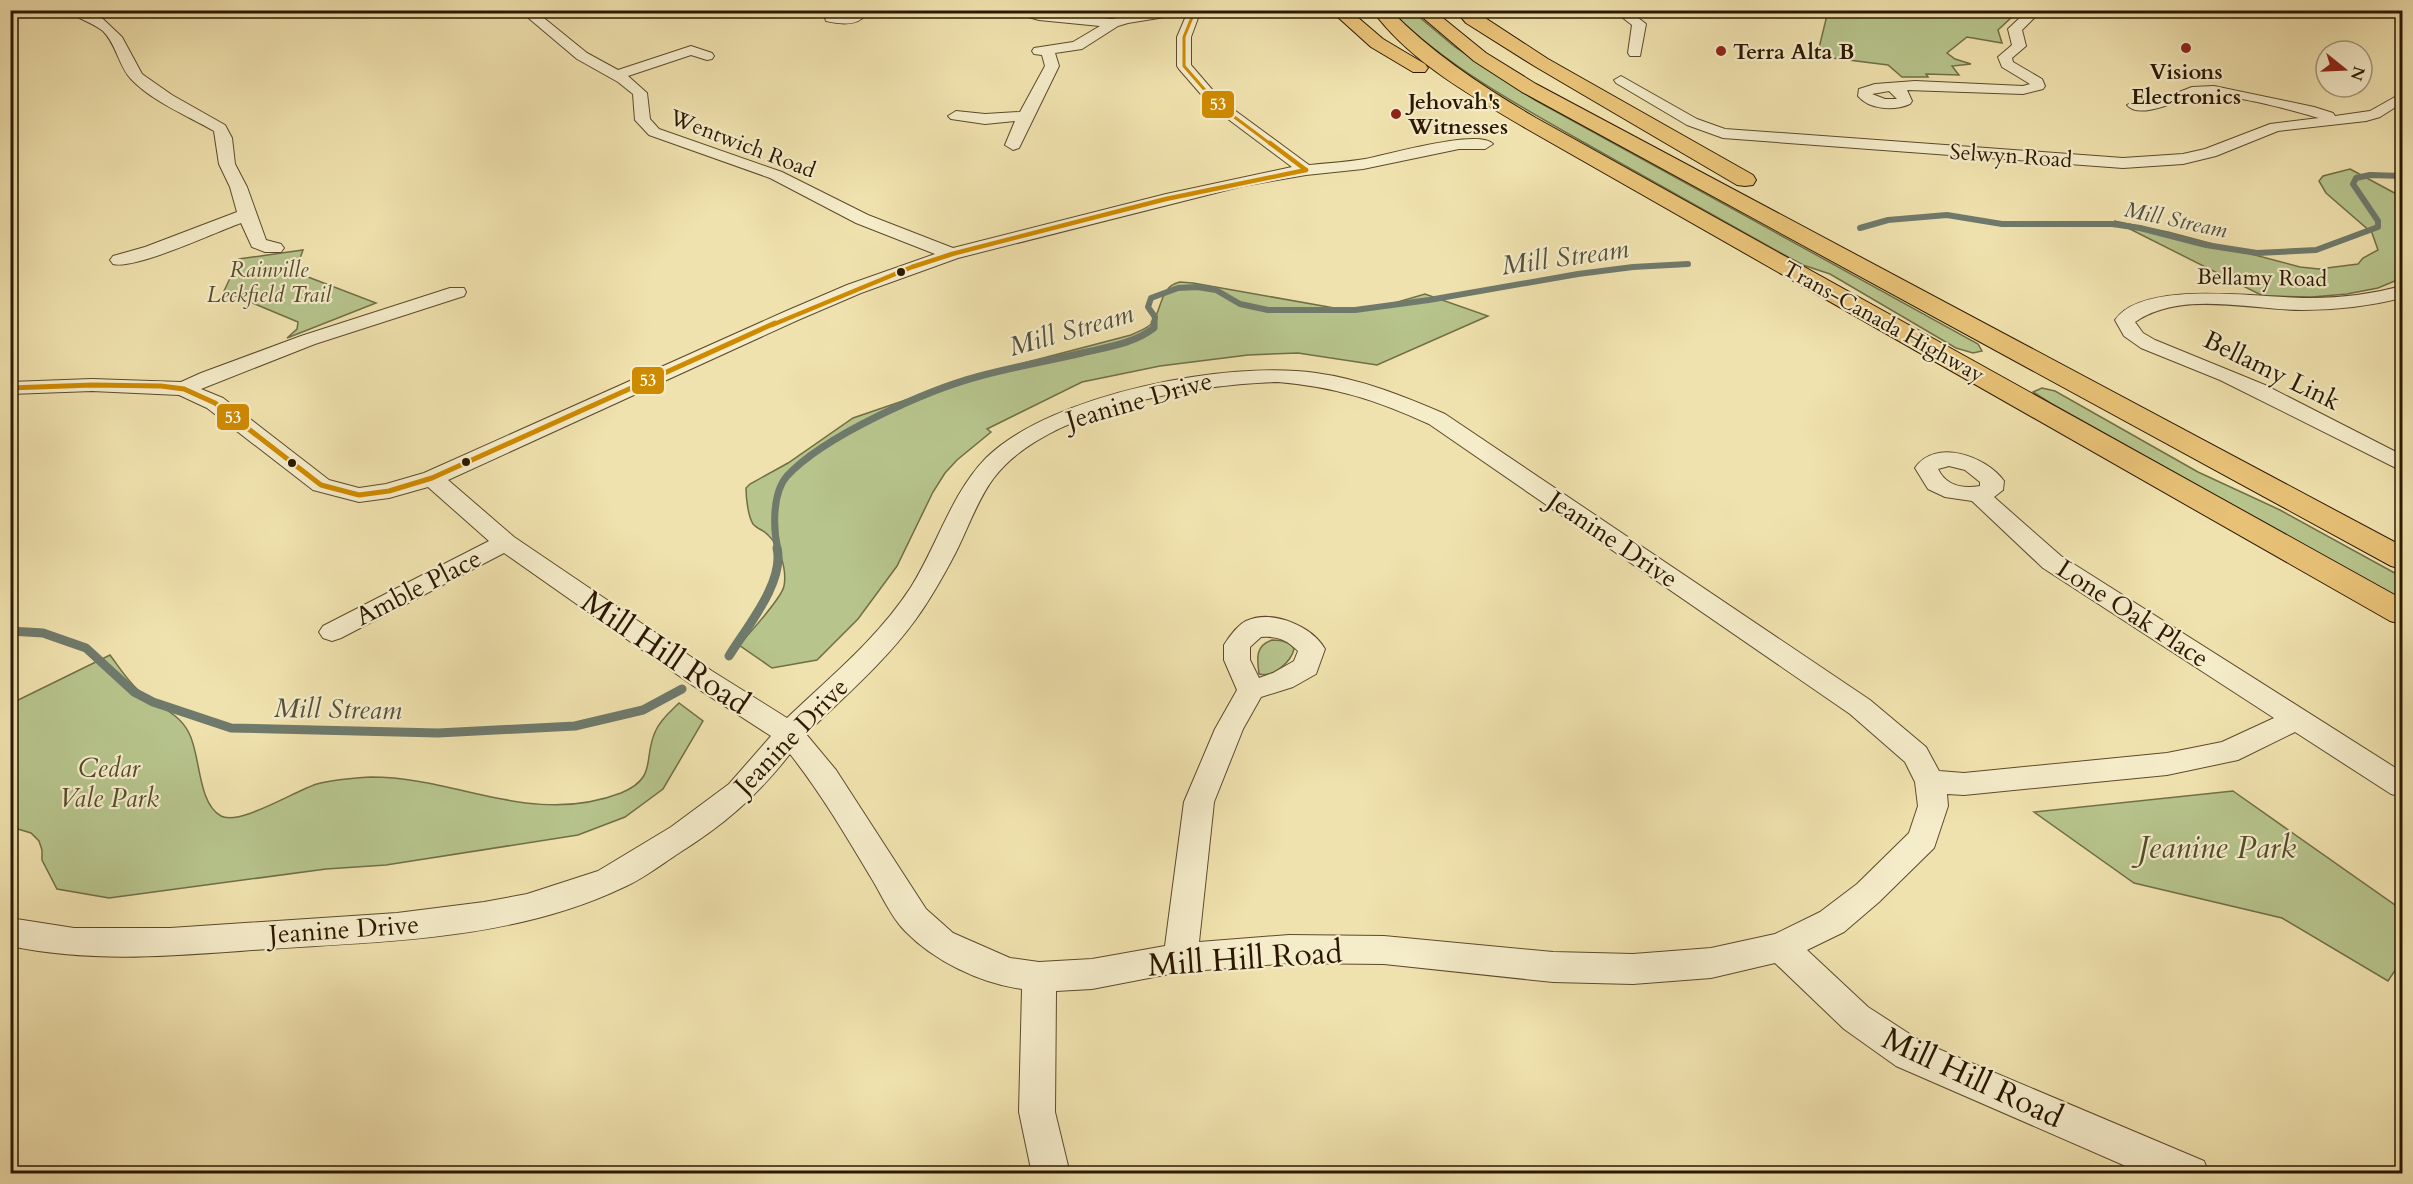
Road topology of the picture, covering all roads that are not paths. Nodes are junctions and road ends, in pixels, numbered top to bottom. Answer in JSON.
{"nodes":[{"id":1,"x":73,"y":10,"type":"edge"},
{"id":2,"x":525,"y":10,"type":"edge"},
{"id":3,"x":1010,"y":10,"type":"edge"},
{"id":4,"x":1338,"y":10,"type":"edge"},
{"id":5,"x":1380,"y":10,"type":"edge"},
{"id":6,"x":1422,"y":10,"type":"edge"},
{"id":7,"x":1463,"y":10,"type":"edge"},
{"id":8,"x":1472,"y":10,"type":"edge"},
{"id":9,"x":1619,"y":10,"type":"edge"},
{"id":10,"x":2036,"y":10,"type":"edge"},
{"id":11,"x":1195,"y":12,"type":"edge"},
{"id":12,"x":1113,"y":23,"type":"junction"},
{"id":13,"x":1508,"y":42,"type":"junction"},
{"id":14,"x":1635,"y":53,"type":"dead end"},
{"id":15,"x":707,"y":56,"type":"dead end"},
{"id":16,"x":617,"y":75,"type":"junction"},
{"id":17,"x":1621,"y":80,"type":"dead end"},
{"id":18,"x":1893,"y":87,"type":"dead end"},
{"id":19,"x":2403,"y":97,"type":"edge"},
{"id":20,"x":2134,"y":105,"type":"dead end"},
{"id":21,"x":956,"y":116,"type":"dead end"},
{"id":22,"x":1025,"y":116,"type":"junction"},
{"id":23,"x":2336,"y":120,"type":"junction"},
{"id":24,"x":1485,"y":144,"type":"dead end"},
{"id":25,"x":1013,"y":145,"type":"dead end"},
{"id":26,"x":1583,"y":153,"type":"junction"},
{"id":27,"x":1306,"y":170,"type":"junction"},
{"id":28,"x":248,"y":214,"type":"junction"},
{"id":29,"x":274,"y":248,"type":"dead end"},
{"id":30,"x":952,"y":254,"type":"junction"},
{"id":31,"x":119,"y":260,"type":"dead end"},
{"id":32,"x":457,"y":292,"type":"dead end"},
{"id":33,"x":2403,"y":292,"type":"edge"},
{"id":34,"x":2125,"y":320,"type":"joint"},
{"id":35,"x":10,"y":388,"type":"edge"},
{"id":36,"x":184,"y":389,"type":"junction"},
{"id":37,"x":2403,"y":464,"type":"edge"},
{"id":38,"x":432,"y":478,"type":"junction"},
{"id":39,"x":1979,"y":495,"type":"dead end"},
{"id":40,"x":505,"y":542,"type":"junction"},
{"id":41,"x":2403,"y":545,"type":"edge"},
{"id":42,"x":2403,"y":559,"type":"edge"},
{"id":43,"x":2403,"y":613,"type":"edge"},
{"id":44,"x":332,"y":632,"type":"dead end"},
{"id":45,"x":1251,"y":690,"type":"dead end"},
{"id":46,"x":2296,"y":719,"type":"junction"},
{"id":47,"x":790,"y":734,"type":"junction"},
{"id":48,"x":1930,"y":782,"type":"junction"},
{"id":49,"x":2403,"y":786,"type":"edge"},
{"id":50,"x":10,"y":932,"type":"edge"},
{"id":51,"x":1781,"y":947,"type":"junction"},
{"id":52,"x":1180,"y":958,"type":"junction"},
{"id":53,"x":1038,"y":977,"type":"junction"},
{"id":54,"x":1051,"y":1173,"type":"edge"},
{"id":55,"x":2190,"y":1173,"type":"edge"}],
"edges":[{"from":1,"to":28,"type":"street"},
{"from":2,"to":16,"type":"street","name":"Wentwich Road"},
{"from":3,"to":12,"type":"street"},
{"from":4,"to":26,"type":"highway"},
{"from":5,"to":26,"type":"highway","name":"Trans-Canada Highway"},
{"from":6,"to":42,"type":"highway","name":"Trans-Canada Highway"},
{"from":7,"to":13,"type":"highway"},
{"from":8,"to":13,"type":"highway"},
{"from":9,"to":14,"type":"street"},
{"from":10,"to":18,"type":"street"},
{"from":11,"to":12,"type":"street"},
{"from":11,"to":27,"type":"street"},
{"from":12,"to":22,"type":"street"},
{"from":13,"to":41,"type":"highway"},
{"from":15,"to":16,"type":"street"},
{"from":16,"to":30,"type":"street","name":"Wentwich Road"},
{"from":17,"to":23,"type":"street","name":"Selwyn Road"},
{"from":19,"to":23,"type":"street","name":"Selwyn Road"},
{"from":20,"to":23,"type":"street"},
{"from":21,"to":22,"type":"street"},
{"from":22,"to":25,"type":"street"},
{"from":24,"to":27,"type":"street"},
{"from":26,"to":43,"type":"highway","name":"Trans-Canada Highway"},
{"from":27,"to":30,"type":"street"},
{"from":28,"to":29,"type":"street"},
{"from":28,"to":31,"type":"street"},
{"from":30,"to":38,"type":"street"},
{"from":32,"to":36,"type":"street"},
{"from":33,"to":34,"type":"street","name":"Bellamy Road"},
{"from":34,"to":37,"type":"street","name":"Bellamy Link"},
{"from":35,"to":36,"type":"street"},
{"from":36,"to":38,"type":"street"},
{"from":38,"to":40,"type":"street","name":"Mill Hill Road"},
{"from":39,"to":46,"type":"street","name":"Lone Oak Place"},
{"from":40,"to":44,"type":"street","name":"Amble Place"},
{"from":40,"to":47,"type":"street","name":"Mill Hill Road"},
{"from":45,"to":52,"type":"street"},
{"from":46,"to":48,"type":"street"},
{"from":46,"to":49,"type":"street","name":"Lone Oak Place"},
{"from":47,"to":48,"type":"street","name":"Jeanine Drive"},
{"from":47,"to":50,"type":"street","name":"Jeanine Drive"},
{"from":47,"to":53,"type":"street","name":"Mill Hill Road"},
{"from":48,"to":51,"type":"street","name":"Jeanine Drive"},
{"from":51,"to":52,"type":"street","name":"Mill Hill Road"},
{"from":51,"to":55,"type":"street","name":"Mill Hill Road"},
{"from":52,"to":53,"type":"street","name":"Mill Hill Road"},
{"from":53,"to":54,"type":"street"}]}
